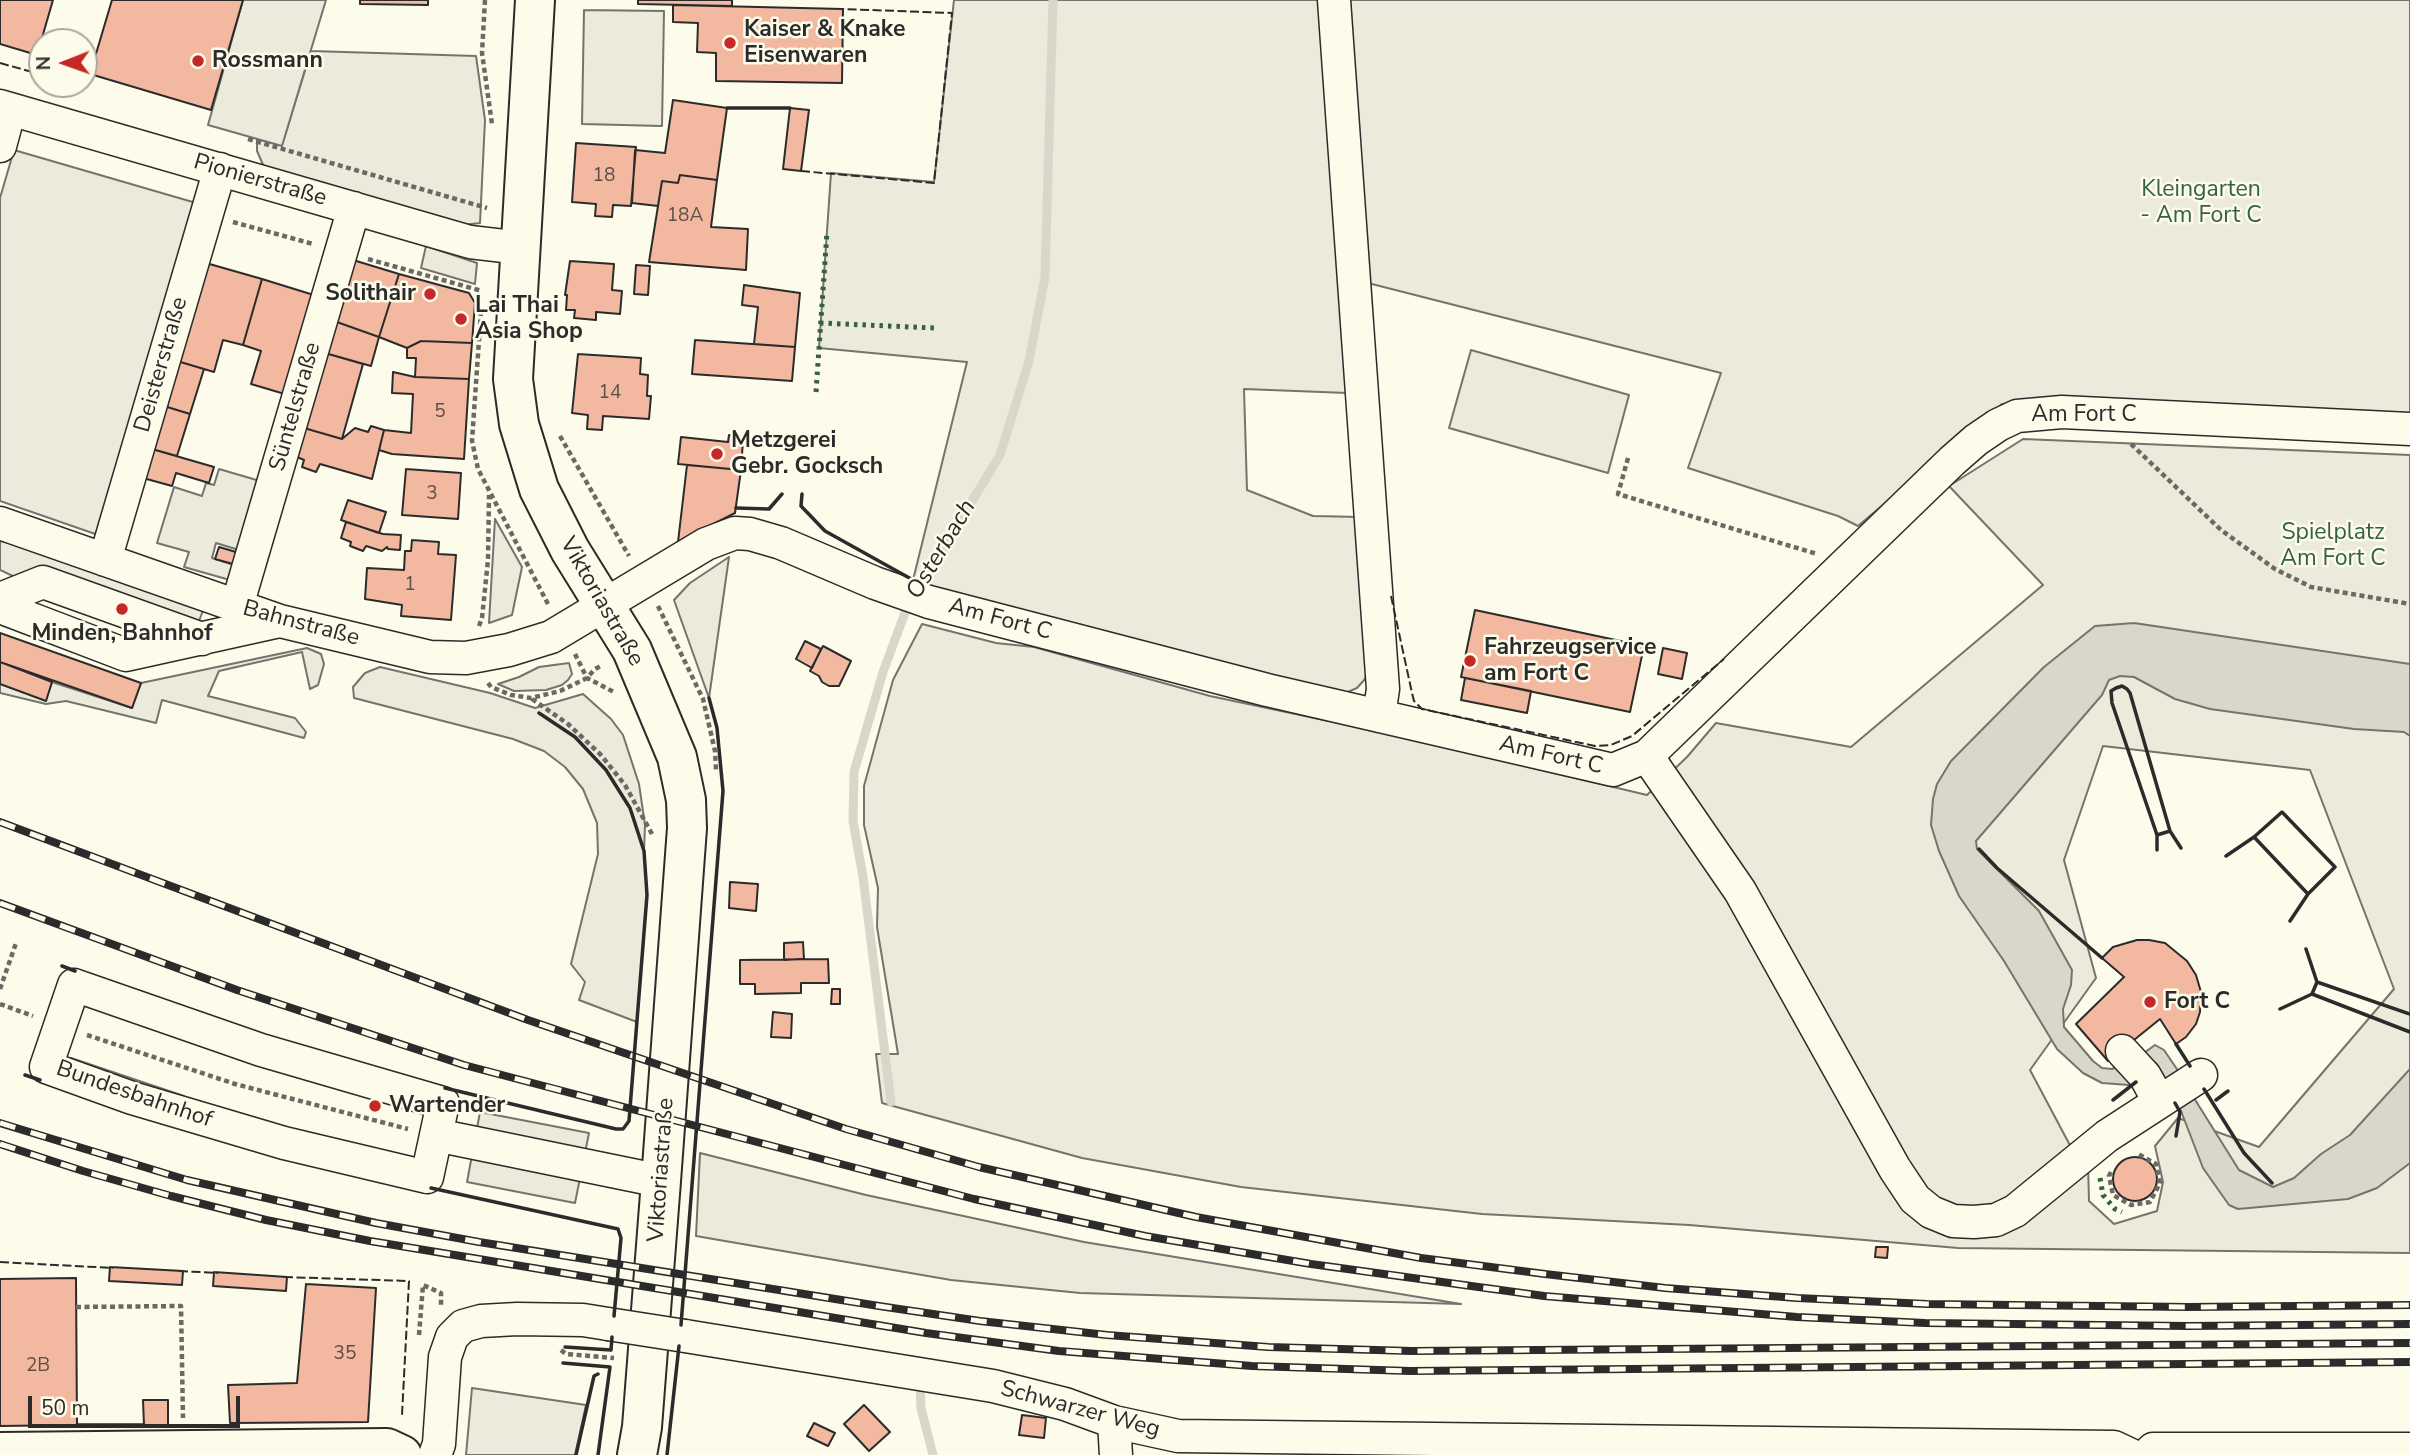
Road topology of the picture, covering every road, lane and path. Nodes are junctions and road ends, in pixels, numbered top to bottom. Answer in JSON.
{"nodes":[{"id":1,"x":535,"y":0,"type":"edge"},
{"id":2,"x":1334,"y":0,"type":"edge"},
{"id":3,"x":5,"y":108,"type":"edge"},
{"id":4,"x":248,"y":139,"type":"dead end"},
{"id":5,"x":0,"y":146,"type":"edge"},
{"id":6,"x":220,"y":169,"type":"junction"},
{"id":7,"x":354,"y":208,"type":"junction"},
{"id":8,"x":487,"y":208,"type":"dead end"},
{"id":9,"x":521,"y":248,"type":"junction"},
{"id":10,"x":2120,"y":414,"type":"junction"},
{"id":11,"x":2410,"y":429,"type":"edge"},
{"id":12,"x":558,"y":432,"type":"dead end"},
{"id":13,"x":1628,"y":458,"type":"dead end"},
{"id":14,"x":489,"y":494,"type":"dead end"},
{"id":15,"x":0,"y":523,"type":"edge"},
{"id":16,"x":105,"y":560,"type":"junction"},
{"id":17,"x":1838,"y":570,"type":"junction"},
{"id":18,"x":644,"y":582,"type":"junction"},
{"id":19,"x":0,"y":599,"type":"edge"},
{"id":20,"x":602,"y":604,"type":"junction"},
{"id":21,"x":2410,"y":604,"type":"edge"},
{"id":22,"x":237,"y":606,"type":"junction"},
{"id":23,"x":0,"y":607,"type":"edge"},
{"id":24,"x":281,"y":621,"type":"junction"},
{"id":25,"x":204,"y":639,"type":"junction"},
{"id":26,"x":466,"y":658,"type":"junction"},
{"id":27,"x":587,"y":678,"type":"dead end"},
{"id":28,"x":531,"y":698,"type":"junction"},
{"id":29,"x":1379,"y":716,"type":"junction"},
{"id":30,"x":1647,"y":756,"type":"junction"},
{"id":31,"x":652,"y":834,"type":"dead end"},
{"id":32,"x":16,"y":943,"type":"dead end"},
{"id":33,"x":0,"y":989,"type":"edge"},
{"id":34,"x":59,"y":1026,"type":"junction"},
{"id":35,"x":2122,"y":1051,"type":"dead end"},
{"id":36,"x":2201,"y":1075,"type":"dead end"},
{"id":37,"x":2157,"y":1091,"type":"junction"},
{"id":38,"x":436,"y":1135,"type":"junction"},
{"id":39,"x":2114,"y":1147,"type":"junction"},
{"id":40,"x":661,"y":1181,"type":"junction"},
{"id":41,"x":423,"y":1285,"type":"dead end"},
{"id":42,"x":441,"y":1298,"type":"dead end"},
{"id":43,"x":76,"y":1307,"type":"dead end"},
{"id":44,"x":566,"y":1354,"type":"dead end"},
{"id":45,"x":615,"y":1359,"type":"dead end"},
{"id":46,"x":1114,"y":1422,"type":"junction"},
{"id":47,"x":2410,"y":1448,"type":"edge"},
{"id":48,"x":183,"y":1450,"type":"junction"},
{"id":49,"x":1887,"y":1450,"type":"edge"},
{"id":50,"x":0,"y":1452,"type":"edge"},
{"id":51,"x":122,"y":1453,"type":"edge"},
{"id":52,"x":402,"y":1455,"type":"edge"},
{"id":53,"x":435,"y":1455,"type":"edge"},
{"id":54,"x":637,"y":1455,"type":"edge"},
{"id":55,"x":1116,"y":1455,"type":"edge"},
{"id":56,"x":2131,"y":1455,"type":"edge"},
{"id":57,"x":2147,"y":1455,"type":"edge"}],
"edges":[{"from":1,"to":9,"type":"main road","name":"Viktoriastraße"},
{"from":2,"to":29,"type":"street"},
{"from":3,"to":5,"type":"street"},
{"from":3,"to":6,"type":"street","name":"Pionierstraße"},
{"from":4,"to":8,"type":"path"},
{"from":6,"to":7,"type":"street","name":"Pionierstraße"},
{"from":6,"to":16,"type":"street","name":"Deisterstraße"},
{"from":7,"to":9,"type":"street","name":"Pionierstraße"},
{"from":7,"to":22,"type":"street","name":"Süntelstraße"},
{"from":9,"to":20,"type":"main road","name":"Viktoriastraße"},
{"from":10,"to":11,"type":"street","name":"Am Fort C"},
{"from":10,"to":17,"type":"street","name":"Am Fort C"},
{"from":10,"to":21,"type":"path"},
{"from":12,"to":18,"type":"path"},
{"from":13,"to":17,"type":"path"},
{"from":14,"to":26,"type":"path"},
{"from":15,"to":16,"type":"street","name":"Bahnstraße"},
{"from":16,"to":22,"type":"street","name":"Bahnstraße"},
{"from":17,"to":30,"type":"street","name":"Am Fort C"},
{"from":18,"to":20,"type":"street","name":"Am Fort C"},
{"from":18,"to":29,"type":"street","name":"Am Fort C"},
{"from":19,"to":25,"type":"street"},
{"from":20,"to":26,"type":"street","name":"Bahnstraße"},
{"from":20,"to":40,"type":"main road","name":"Viktoriastraße"},
{"from":22,"to":24,"type":"street","name":"Bahnstraße"},
{"from":23,"to":25,"type":"street"},
{"from":24,"to":25,"type":"street"},
{"from":24,"to":26,"type":"street","name":"Bahnstraße"},
{"from":26,"to":28,"type":"path"},
{"from":27,"to":28,"type":"path"},
{"from":28,"to":31,"type":"path"},
{"from":29,"to":30,"type":"street","name":"Am Fort C"},
{"from":30,"to":39,"type":"street"},
{"from":32,"to":33,"type":"path"},
{"from":34,"to":38,"type":"path"},
{"from":34,"to":38,"type":"street","name":"Bundesbahnhof"},
{"from":34,"to":38,"type":"street","name":"Bundesbahnhof"},
{"from":35,"to":37,"type":"street"},
{"from":36,"to":37,"type":"street"},
{"from":37,"to":39,"type":"street"},
{"from":38,"to":40,"type":"street"},
{"from":39,"to":39,"type":"path"},
{"from":40,"to":54,"type":"main road","name":"Viktoriastraße"},
{"from":41,"to":42,"type":"path"},
{"from":43,"to":48,"type":"path"},
{"from":44,"to":45,"type":"path"},
{"from":46,"to":49,"type":"street","name":"Schwarzer Weg"},
{"from":46,"to":53,"type":"street","name":"Schwarzer Weg","bridge":true},
{"from":46,"to":55,"type":"street"},
{"from":47,"to":57,"type":"street"},
{"from":48,"to":51,"type":"main road"},
{"from":48,"to":52,"type":"main road"},
{"from":49,"to":56,"type":"street","name":"Schwarzer Weg"},
{"from":50,"to":51,"type":"main road"}]}
